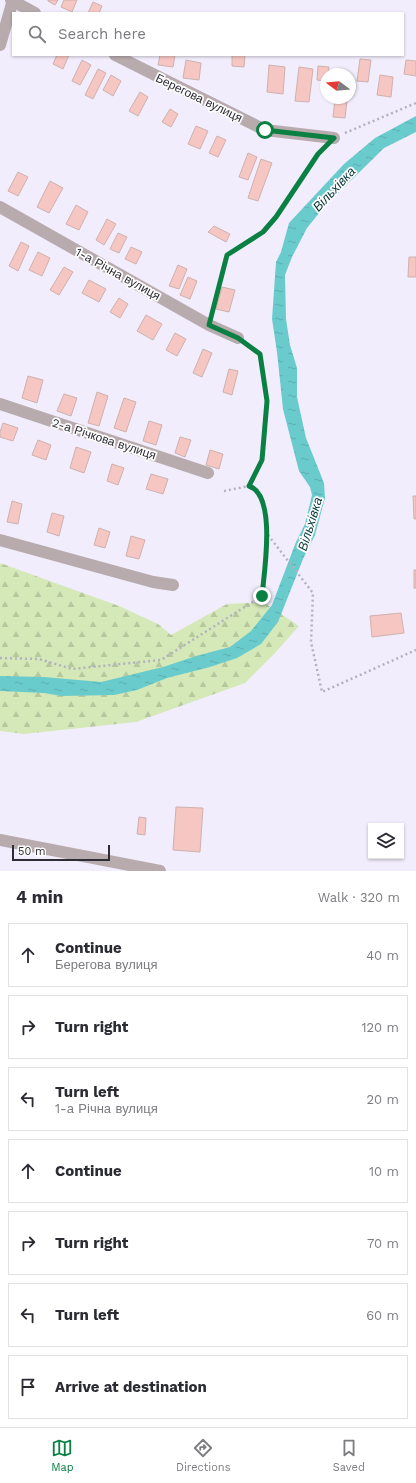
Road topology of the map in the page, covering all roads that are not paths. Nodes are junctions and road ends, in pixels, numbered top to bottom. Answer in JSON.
{"nodes":[{"id":1,"x":13,"y":0,"type":"edge"},
{"id":2,"x":33,"y":12,"type":"edge"},
{"id":3,"x":0,"y":45,"type":"edge"},
{"id":4,"x":117,"y":56,"type":"edge"},
{"id":5,"x":334,"y":138,"type":"road end"},
{"id":6,"x":0,"y":207,"type":"edge"},
{"id":7,"x":238,"y":338,"type":"road end"},
{"id":8,"x":0,"y":404,"type":"edge"},
{"id":9,"x":208,"y":473,"type":"dead end"},
{"id":10,"x":0,"y":540,"type":"edge"},
{"id":11,"x":173,"y":585,"type":"dead end"},
{"id":12,"x":0,"y":840,"type":"edge"},
{"id":13,"x":160,"y":871,"type":"edge"}],
"edges":[{"from":1,"to":2,"type":"street"},
{"from":1,"to":3,"type":"street"},
{"from":4,"to":5,"type":"street","name":"Берегова вулиця"},
{"from":6,"to":7,"type":"street","name":"1-а Річна вулиця"},
{"from":8,"to":9,"type":"street","name":"2-а Річкова вулиця"},
{"from":10,"to":11,"type":"street"},
{"from":12,"to":13,"type":"street"}]}
